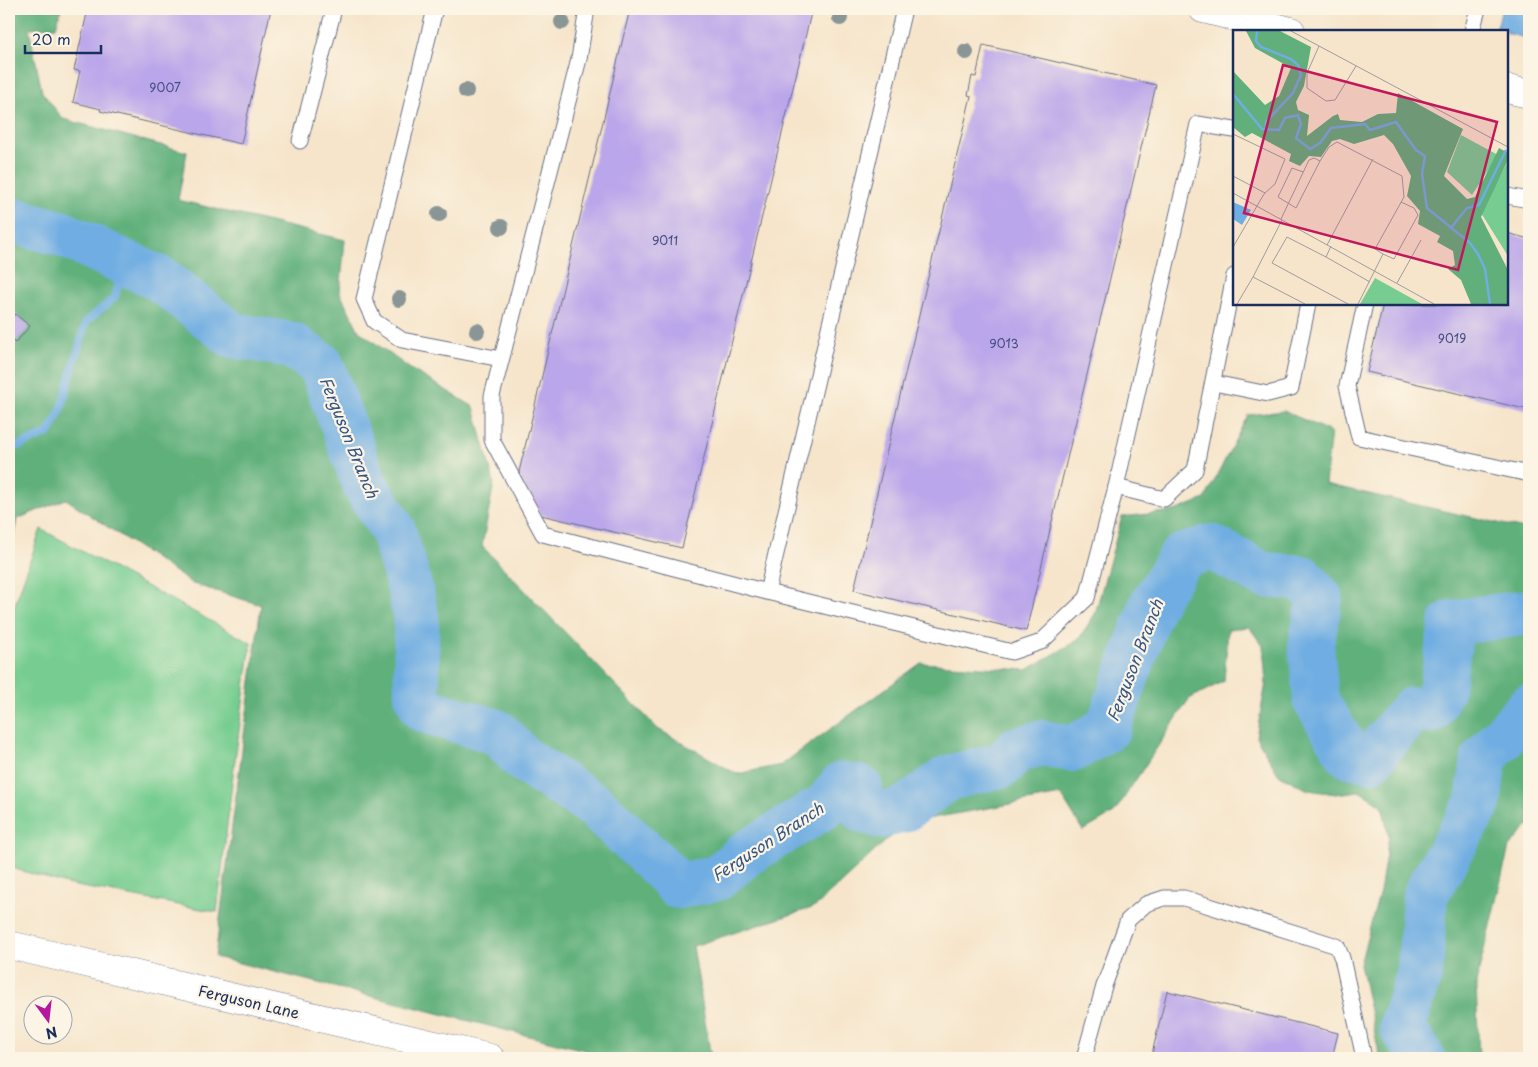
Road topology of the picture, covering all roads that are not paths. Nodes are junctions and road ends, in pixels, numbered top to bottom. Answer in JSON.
{"nodes":[{"id":1,"x":334,"y":9,"type":"edge"},
{"id":2,"x":435,"y":9,"type":"edge"},
{"id":3,"x":587,"y":9,"type":"edge"},
{"id":4,"x":904,"y":9,"type":"edge"},
{"id":5,"x":1203,"y":9,"type":"edge"},
{"id":6,"x":1478,"y":9,"type":"edge"},
{"id":7,"x":1277,"y":25,"type":"edge"},
{"id":8,"x":1472,"y":30,"type":"edge"},
{"id":9,"x":1508,"y":89,"type":"edge"},
{"id":10,"x":1529,"y":94,"type":"edge"},
{"id":11,"x":1233,"y":130,"type":"edge"},
{"id":12,"x":300,"y":141,"type":"dead end"},
{"id":13,"x":1508,"y":196,"type":"edge"},
{"id":14,"x":1529,"y":200,"type":"edge"},
{"id":15,"x":1233,"y":281,"type":"edge"},
{"id":16,"x":1308,"y":305,"type":"edge"},
{"id":17,"x":1365,"y":305,"type":"edge"},
{"id":18,"x":502,"y":359,"type":"junction"},
{"id":19,"x":1214,"y":383,"type":"junction"},
{"id":20,"x":1529,"y":474,"type":"edge"},
{"id":21,"x":1116,"y":487,"type":"junction"},
{"id":22,"x":767,"y":592,"type":"junction"},
{"id":23,"x":9,"y":945,"type":"edge"},
{"id":24,"x":490,"y":1058,"type":"edge"},
{"id":25,"x":1084,"y":1058,"type":"edge"},
{"id":26,"x":1364,"y":1058,"type":"edge"}],
"edges":[{"from":1,"to":12,"type":"lane"},
{"from":2,"to":18,"type":"lane"},
{"from":3,"to":18,"type":"lane"},
{"from":4,"to":22,"type":"lane"},
{"from":5,"to":7,"type":"street"},
{"from":6,"to":8,"type":"lane"},
{"from":9,"to":10,"type":"street"},
{"from":11,"to":21,"type":"lane"},
{"from":13,"to":14,"type":"lane"},
{"from":15,"to":19,"type":"lane"},
{"from":16,"to":19,"type":"lane"},
{"from":17,"to":20,"type":"lane"},
{"from":18,"to":22,"type":"lane"},
{"from":19,"to":21,"type":"lane"},
{"from":21,"to":22,"type":"lane"},
{"from":23,"to":24,"type":"street","name":"Ferguson Lane"},
{"from":25,"to":26,"type":"lane"}]}
